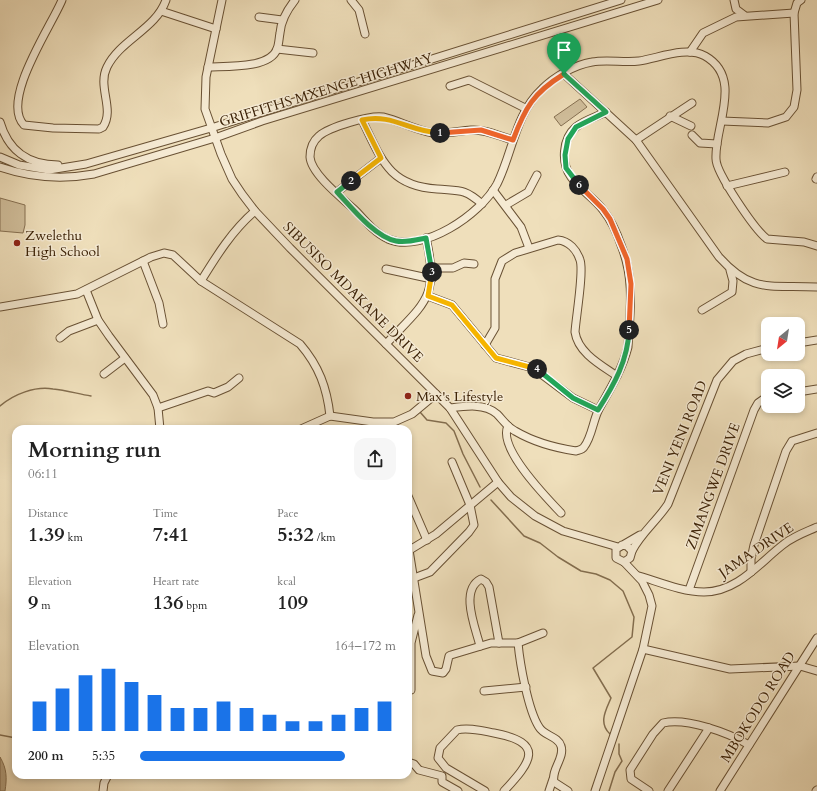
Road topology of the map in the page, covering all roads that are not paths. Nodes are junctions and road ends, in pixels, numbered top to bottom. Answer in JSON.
{"nodes":[{"id":1,"x":62,"y":0,"type":"edge"},
{"id":2,"x":166,"y":0,"type":"edge"},
{"id":3,"x":222,"y":0,"type":"edge"},
{"id":4,"x":296,"y":0,"type":"edge"},
{"id":5,"x":351,"y":0,"type":"edge"},
{"id":6,"x":607,"y":0,"type":"edge"},
{"id":7,"x":621,"y":0,"type":"edge"},
{"id":8,"x":734,"y":0,"type":"edge"},
{"id":9,"x":801,"y":0,"type":"edge"},
{"id":10,"x":653,"y":1,"type":"edge"},
{"id":11,"x":601,"y":6,"type":"junction"},
{"id":12,"x":161,"y":11,"type":"junction"},
{"id":13,"x":794,"y":12,"type":"junction"},
{"id":14,"x":744,"y":15,"type":"junction"},
{"id":15,"x":259,"y":17,"type":"dead end"},
{"id":16,"x":282,"y":20,"type":"junction"},
{"id":17,"x":216,"y":29,"type":"junction"},
{"id":18,"x":365,"y":34,"type":"dead end"},
{"id":19,"x":277,"y":49,"type":"junction"},
{"id":20,"x":690,"y":52,"type":"junction"},
{"id":21,"x":313,"y":53,"type":"dead end"},
{"id":22,"x":208,"y":67,"type":"junction"},
{"id":23,"x":564,"y":74,"type":"junction"},
{"id":24,"x":450,"y":86,"type":"dead end"},
{"id":25,"x":692,"y":103,"type":"dead end"},
{"id":26,"x":526,"y":108,"type":"junction"},
{"id":27,"x":606,"y":112,"type":"junction"},
{"id":28,"x":670,"y":116,"type":"junction"},
{"id":29,"x":362,"y":120,"type":"junction"},
{"id":30,"x":722,"y":121,"type":"junction"},
{"id":31,"x":0,"y":122,"type":"edge"},
{"id":32,"x":691,"y":126,"type":"dead end"},
{"id":33,"x":211,"y":128,"type":"junction"},
{"id":34,"x":692,"y":135,"type":"dead end"},
{"id":35,"x":215,"y":138,"type":"junction"},
{"id":36,"x":513,"y":140,"type":"junction"},
{"id":37,"x":636,"y":140,"type":"junction"},
{"id":38,"x":717,"y":144,"type":"junction"},
{"id":39,"x":0,"y":157,"type":"edge"},
{"id":40,"x":381,"y":158,"type":"junction"},
{"id":41,"x":86,"y":164,"type":"junction"},
{"id":42,"x":0,"y":167,"type":"edge"},
{"id":43,"x":785,"y":172,"type":"dead end"},
{"id":44,"x":537,"y":175,"type":"dead end"},
{"id":45,"x":727,"y":186,"type":"junction"},
{"id":46,"x":493,"y":190,"type":"junction"},
{"id":47,"x":337,"y":192,"type":"junction"},
{"id":48,"x":482,"y":204,"type":"junction"},
{"id":49,"x":506,"y":205,"type":"junction"},
{"id":50,"x":255,"y":210,"type":"junction"},
{"id":51,"x":426,"y":238,"type":"junction"},
{"id":52,"x":817,"y":246,"type":"edge"},
{"id":53,"x":529,"y":248,"type":"junction"},
{"id":54,"x":143,"y":261,"type":"junction"},
{"id":55,"x":474,"y":264,"type":"dead end"},
{"id":56,"x":432,"y":268,"type":"junction"},
{"id":57,"x":386,"y":269,"type":"dead end"},
{"id":58,"x":730,"y":270,"type":"junction"},
{"id":59,"x":432,"y":279,"type":"junction"},
{"id":60,"x":201,"y":281,"type":"junction"},
{"id":61,"x":817,"y":287,"type":"edge"},
{"id":62,"x":86,"y":290,"type":"junction"},
{"id":63,"x":428,"y":296,"type":"junction"},
{"id":64,"x":0,"y":307,"type":"edge"},
{"id":65,"x":702,"y":310,"type":"dead end"},
{"id":66,"x":98,"y":320,"type":"junction"},
{"id":67,"x":162,"y":324,"type":"dead end"},
{"id":68,"x":60,"y":338,"type":"dead end"},
{"id":69,"x":817,"y":340,"type":"edge"},
{"id":70,"x":805,"y":342,"type":"edge"},
{"id":71,"x":386,"y":344,"type":"junction"},
{"id":72,"x":486,"y":345,"type":"junction"},
{"id":73,"x":761,"y":350,"type":"edge"},
{"id":74,"x":125,"y":358,"type":"junction"},
{"id":75,"x":104,"y":374,"type":"dead end"},
{"id":76,"x":617,"y":376,"type":"junction"},
{"id":77,"x":239,"y":378,"type":"dead end"},
{"id":78,"x":817,"y":389,"type":"edge"},
{"id":79,"x":805,"y":391,"type":"edge"},
{"id":80,"x":436,"y":394,"type":"junction"},
{"id":81,"x":761,"y":401,"type":"edge"},
{"id":82,"x":158,"y":408,"type":"junction"},
{"id":83,"x":450,"y":408,"type":"junction"},
{"id":84,"x":598,"y":410,"type":"junction"},
{"id":85,"x":330,"y":416,"type":"junction"},
{"id":86,"x":159,"y":425,"type":"edge"},
{"id":87,"x":309,"y":425,"type":"edge"},
{"id":88,"x":508,"y":426,"type":"junction"},
{"id":89,"x":817,"y":433,"type":"edge"},
{"id":90,"x":452,"y":462,"type":"dead end"},
{"id":91,"x":498,"y":482,"type":"junction"},
{"id":92,"x":412,"y":505,"type":"edge"},
{"id":93,"x":470,"y":505,"type":"junction"},
{"id":94,"x":561,"y":513,"type":"dead end"},
{"id":95,"x":817,"y":527,"type":"edge"},
{"id":96,"x":642,"y":534,"type":"junction"},
{"id":97,"x":427,"y":540,"type":"junction"},
{"id":98,"x":618,"y":548,"type":"junction"},
{"id":99,"x":412,"y":549,"type":"edge"},
{"id":100,"x":629,"y":557,"type":"junction"},
{"id":101,"x":412,"y":569,"type":"edge"},
{"id":102,"x":751,"y":572,"type":"junction"},
{"id":103,"x":637,"y":574,"type":"junction"},
{"id":104,"x":414,"y":578,"type":"junction"},
{"id":105,"x":689,"y":590,"type":"junction"},
{"id":106,"x":418,"y":614,"type":"junction"},
{"id":107,"x":543,"y":633,"type":"dead end"},
{"id":108,"x":817,"y":638,"type":"edge"},
{"id":109,"x":412,"y":639,"type":"edge"},
{"id":110,"x":499,"y":642,"type":"junction"},
{"id":111,"x":518,"y":643,"type":"junction"},
{"id":112,"x":480,"y":646,"type":"junction"},
{"id":113,"x":643,"y":649,"type":"junction"},
{"id":114,"x":800,"y":666,"type":"junction"},
{"id":115,"x":817,"y":671,"type":"edge"},
{"id":116,"x":526,"y":687,"type":"junction"},
{"id":117,"x":484,"y":691,"type":"dead end"},
{"id":118,"x":708,"y":728,"type":"junction"},
{"id":119,"x":749,"y":745,"type":"junction"},
{"id":120,"x":412,"y":763,"type":"edge"},
{"id":121,"x":106,"y":779,"type":"edge"},
{"id":122,"x":553,"y":779,"type":"junction"},
{"id":123,"x":103,"y":791,"type":"edge"},
{"id":124,"x":458,"y":791,"type":"edge"},
{"id":125,"x":485,"y":791,"type":"edge"},
{"id":126,"x":504,"y":791,"type":"edge"},
{"id":127,"x":549,"y":791,"type":"edge"},
{"id":128,"x":568,"y":791,"type":"edge"},
{"id":129,"x":596,"y":791,"type":"edge"},
{"id":130,"x":649,"y":791,"type":"edge"},
{"id":131,"x":668,"y":791,"type":"edge"},
{"id":132,"x":720,"y":791,"type":"edge"}],
"edges":[{"from":1,"to":12,"type":"street"},
{"from":2,"to":12,"type":"street"},
{"from":3,"to":17,"type":"street","name":"SIBUSISO MDAKANE DRIVE"},
{"from":4,"to":16,"type":"street"},
{"from":5,"to":18,"type":"street"},
{"from":6,"to":11,"type":"street"},
{"from":7,"to":11,"type":"street","name":"GRIFFITHS MXENGE HIGHWAY"},
{"from":8,"to":14,"type":"street"},
{"from":9,"to":13,"type":"street"},
{"from":10,"to":35,"type":"street","name":"GRIFFITHS MXENGE HIGHWAY"},
{"from":11,"to":33,"type":"street","name":"GRIFFITHS MXENGE HIGHWAY"},
{"from":12,"to":17,"type":"street"},
{"from":13,"to":14,"type":"street"},
{"from":13,"to":30,"type":"street"},
{"from":14,"to":20,"type":"street"},
{"from":15,"to":16,"type":"street"},
{"from":16,"to":19,"type":"street"},
{"from":17,"to":22,"type":"street","name":"SIBUSISO MDAKANE DRIVE"},
{"from":19,"to":21,"type":"street"},
{"from":19,"to":22,"type":"street"},
{"from":20,"to":23,"type":"street"},
{"from":20,"to":30,"type":"street"},
{"from":22,"to":33,"type":"street","name":"SIBUSISO MDAKANE DRIVE"},
{"from":23,"to":26,"type":"street"},
{"from":23,"to":27,"type":"street"},
{"from":24,"to":26,"type":"street"},
{"from":25,"to":28,"type":"street"},
{"from":26,"to":36,"type":"street"},
{"from":27,"to":37,"type":"street"},
{"from":27,"to":76,"type":"street"},
{"from":28,"to":32,"type":"street"},
{"from":28,"to":37,"type":"street"},
{"from":29,"to":36,"type":"street"},
{"from":29,"to":40,"type":"street"},
{"from":29,"to":47,"type":"street"},
{"from":30,"to":38,"type":"street"},
{"from":31,"to":41,"type":"street"},
{"from":33,"to":35,"type":"street","name":"SIBUSISO MDAKANE DRIVE"},
{"from":33,"to":41,"type":"street","name":"GRIFFITHS MXENGE HIGHWAY"},
{"from":34,"to":38,"type":"street"},
{"from":35,"to":42,"type":"street","name":"GRIFFITHS MXENGE HIGHWAY"},
{"from":35,"to":50,"type":"street","name":"SIBUSISO MDAKANE DRIVE"},
{"from":36,"to":46,"type":"street"},
{"from":37,"to":58,"type":"street"},
{"from":38,"to":45,"type":"street"},
{"from":39,"to":41,"type":"street","name":"GRIFFITHS MXENGE HIGHWAY"},
{"from":40,"to":47,"type":"street"},
{"from":40,"to":48,"type":"street"},
{"from":43,"to":45,"type":"street"},
{"from":44,"to":49,"type":"street"},
{"from":45,"to":52,"type":"street"},
{"from":46,"to":48,"type":"street"},
{"from":46,"to":49,"type":"street"},
{"from":47,"to":51,"type":"street"},
{"from":48,"to":51,"type":"street"},
{"from":49,"to":53,"type":"street"},
{"from":50,"to":60,"type":"street"},
{"from":50,"to":71,"type":"street","name":"SIBUSISO MDAKANE DRIVE"},
{"from":51,"to":56,"type":"street"},
{"from":53,"to":72,"type":"street"},
{"from":53,"to":76,"type":"street"},
{"from":54,"to":60,"type":"street"},
{"from":54,"to":62,"type":"street"},
{"from":54,"to":67,"type":"street"},
{"from":55,"to":56,"type":"street"},
{"from":56,"to":59,"type":"street"},
{"from":57,"to":59,"type":"street"},
{"from":58,"to":61,"type":"street"},
{"from":58,"to":65,"type":"street"},
{"from":59,"to":63,"type":"street"},
{"from":60,"to":85,"type":"street"},
{"from":62,"to":64,"type":"street"},
{"from":62,"to":66,"type":"street"},
{"from":63,"to":71,"type":"street"},
{"from":63,"to":72,"type":"street"},
{"from":66,"to":68,"type":"street"},
{"from":66,"to":74,"type":"street"},
{"from":69,"to":70,"type":"street"},
{"from":71,"to":80,"type":"street","name":"SIBUSISO MDAKANE DRIVE"},
{"from":72,"to":84,"type":"street"},
{"from":73,"to":96,"type":"street","name":"VENI YENI ROAD"},
{"from":74,"to":75,"type":"street"},
{"from":74,"to":82,"type":"street"},
{"from":76,"to":84,"type":"street"},
{"from":77,"to":82,"type":"street"},
{"from":78,"to":79,"type":"street"},
{"from":80,"to":83,"type":"street","name":"SIBUSISO MDAKANE DRIVE"},
{"from":80,"to":85,"type":"street"},
{"from":81,"to":105,"type":"street","name":"ZIMANGWE DRIVE"},
{"from":82,"to":86,"type":"street"},
{"from":83,"to":88,"type":"street"},
{"from":83,"to":91,"type":"street","name":"SIBUSISO MDAKANE DRIVE"},
{"from":84,"to":88,"type":"street"},
{"from":85,"to":87,"type":"street"},
{"from":88,"to":94,"type":"street"},
{"from":89,"to":102,"type":"street"},
{"from":90,"to":93,"type":"street"},
{"from":91,"to":93,"type":"street"},
{"from":91,"to":98,"type":"street","name":"SIBUSISO MDAKANE DRIVE"},
{"from":92,"to":97,"type":"street"},
{"from":93,"to":97,"type":"street"},
{"from":93,"to":104,"type":"street"},
{"from":95,"to":102,"type":"street","name":"JAMA DRIVE"},
{"from":96,"to":98,"type":"street","name":"VENI YENI ROAD"},
{"from":96,"to":100,"type":"street","name":"VENI YENI ROAD"},
{"from":97,"to":99,"type":"street"},
{"from":98,"to":100,"type":"street"},
{"from":98,"to":100,"type":"street"},
{"from":100,"to":103,"type":"street"},
{"from":101,"to":104,"type":"street"},
{"from":102,"to":105,"type":"street","name":"JAMA DRIVE"},
{"from":103,"to":105,"type":"street","name":"JAMA DRIVE"},
{"from":103,"to":113,"type":"street"},
{"from":104,"to":106,"type":"street"},
{"from":106,"to":109,"type":"street"},
{"from":106,"to":112,"type":"street"},
{"from":107,"to":111,"type":"street"},
{"from":108,"to":114,"type":"street","name":"MBOKODO ROAD"},
{"from":110,"to":111,"type":"street"},
{"from":110,"to":112,"type":"street"},
{"from":110,"to":112,"type":"street"},
{"from":111,"to":116,"type":"street"},
{"from":113,"to":114,"type":"street"},
{"from":113,"to":129,"type":"street"},
{"from":114,"to":115,"type":"street"},
{"from":114,"to":119,"type":"street","name":"MBOKODO ROAD"},
{"from":116,"to":117,"type":"street"},
{"from":116,"to":122,"type":"street"},
{"from":118,"to":119,"type":"street"},
{"from":118,"to":130,"type":"street"},
{"from":118,"to":131,"type":"street"},
{"from":119,"to":132,"type":"street","name":"MBOKODO ROAD"},
{"from":120,"to":124,"type":"street"},
{"from":121,"to":123,"type":"street"},
{"from":122,"to":127,"type":"street"},
{"from":122,"to":128,"type":"street"},
{"from":125,"to":126,"type":"street"}]}
